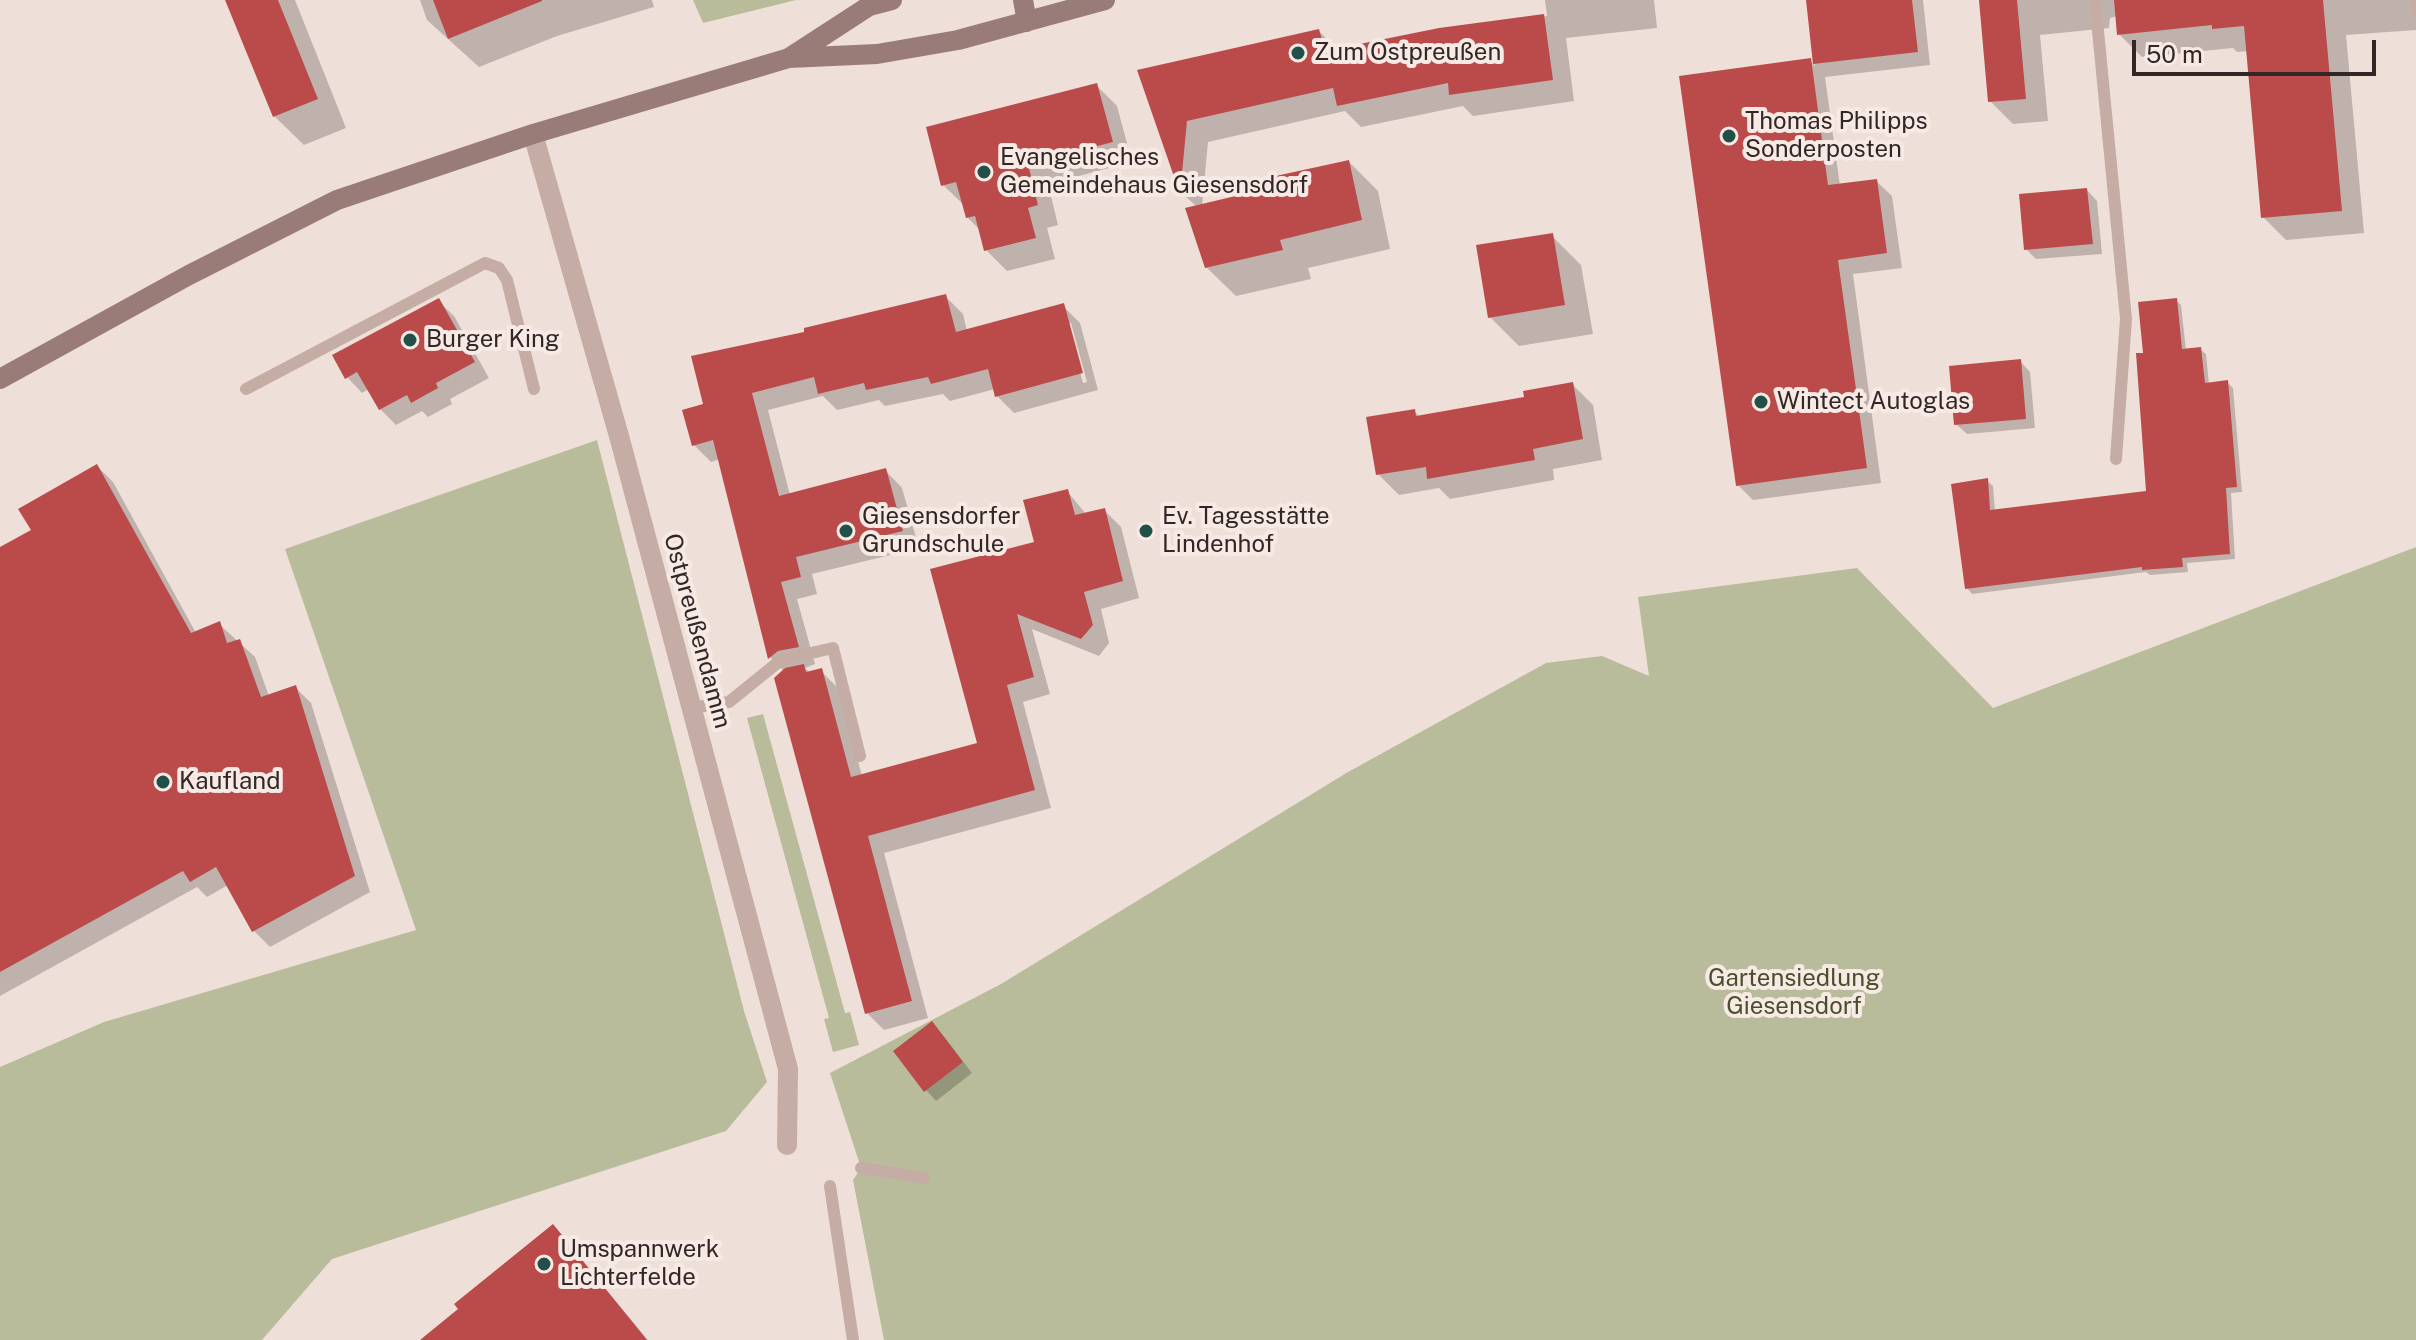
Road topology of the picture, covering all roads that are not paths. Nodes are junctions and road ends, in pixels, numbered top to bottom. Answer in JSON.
{"nodes":[{"id":1,"x":892,"y":0,"type":"edge"},
{"id":2,"x":1023,"y":0,"type":"edge"},
{"id":3,"x":2095,"y":0,"type":"edge"},
{"id":4,"x":2415,"y":0,"type":"edge"},
{"id":5,"x":1099,"y":1,"type":"edge"},
{"id":6,"x":2416,"y":10,"type":"edge"},
{"id":7,"x":1027,"y":22,"type":"junction"},
{"id":8,"x":789,"y":58,"type":"junction"},
{"id":9,"x":533,"y":134,"type":"junction"},
{"id":10,"x":0,"y":379,"type":"edge"},
{"id":11,"x":246,"y":389,"type":"dead end"},
{"id":12,"x":534,"y":389,"type":"dead end"},
{"id":13,"x":2116,"y":459,"type":"dead end"},
{"id":14,"x":691,"y":708,"type":"junction"},
{"id":15,"x":860,"y":756,"type":"dead end"},
{"id":16,"x":787,"y":1145,"type":"dead end"},
{"id":17,"x":861,"y":1168,"type":"dead end"},
{"id":18,"x":924,"y":1178,"type":"dead end"},
{"id":19,"x":830,"y":1186,"type":"dead end"},
{"id":20,"x":853,"y":1340,"type":"edge"}],
"edges":[{"from":1,"to":8,"type":"main road"},
{"from":2,"to":7,"type":"main road"},
{"from":3,"to":13,"type":"lane"},
{"from":4,"to":6,"type":"lane"},
{"from":5,"to":7,"type":"main road"},
{"from":7,"to":8,"type":"main road"},
{"from":8,"to":9,"type":"main road"},
{"from":9,"to":10,"type":"main road"},
{"from":9,"to":14,"type":"street","name":"Ostpreußendamm"},
{"from":11,"to":12,"type":"lane"},
{"from":14,"to":15,"type":"lane"},
{"from":14,"to":16,"type":"street","name":"Ostpreußendamm"},
{"from":17,"to":18,"type":"lane"},
{"from":19,"to":20,"type":"lane"}]}
